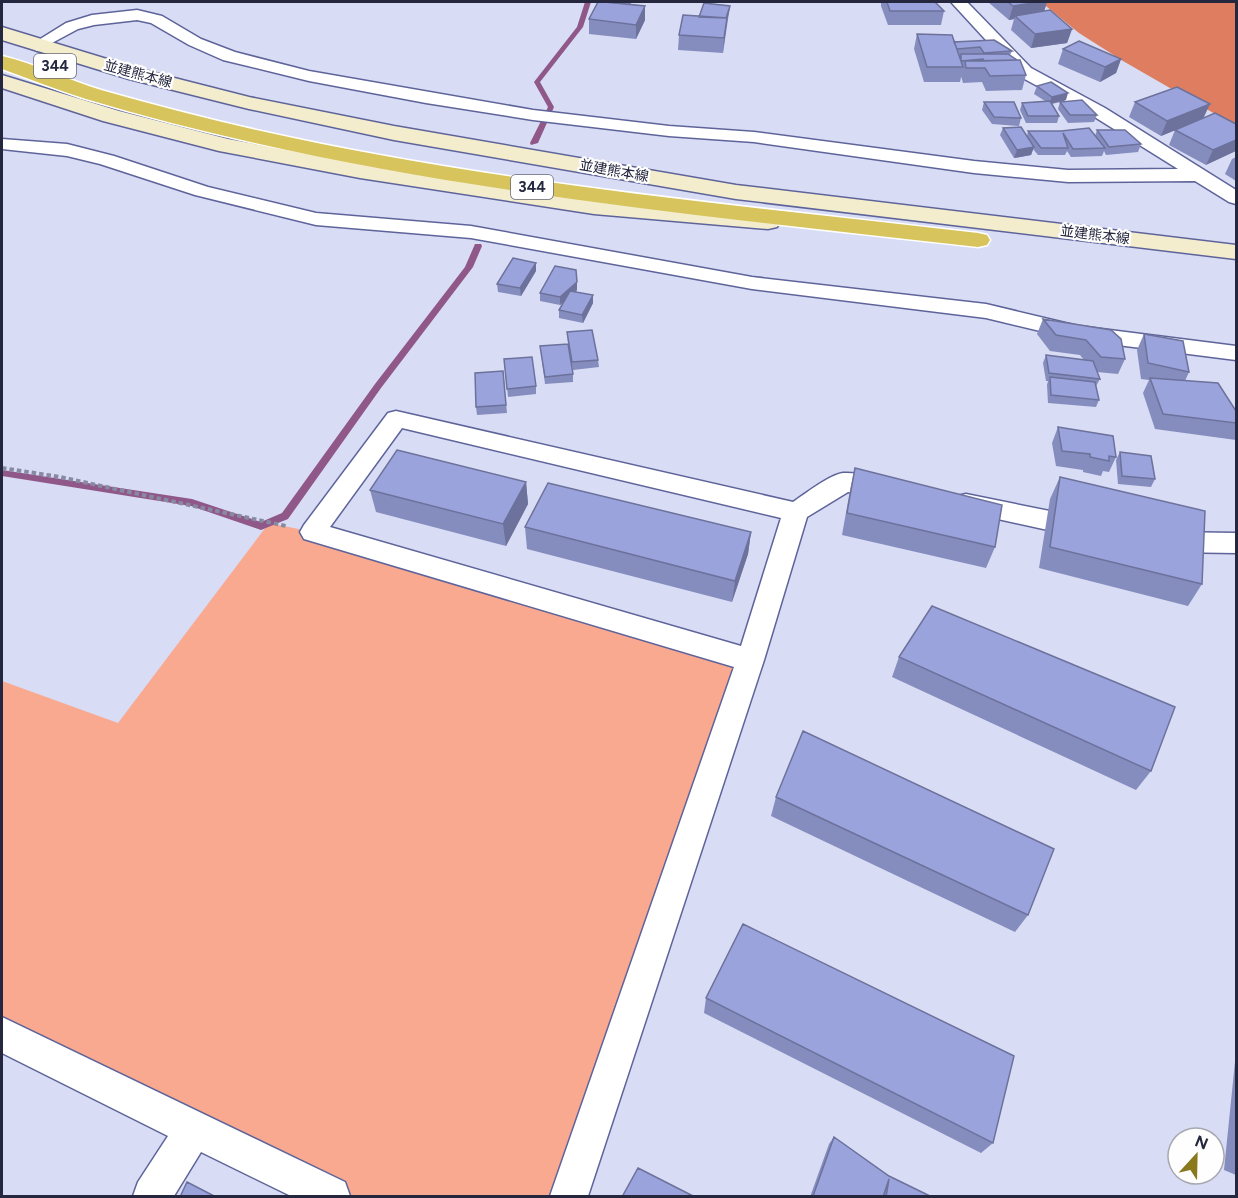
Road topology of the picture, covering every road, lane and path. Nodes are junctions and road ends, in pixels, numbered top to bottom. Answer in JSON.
{"nodes":[{"id":1,"x":959,"y":2,"type":"edge"},
{"id":2,"x":2,"y":33,"type":"edge"},
{"id":3,"x":37,"y":46,"type":"junction"},
{"id":4,"x":2,"y":47,"type":"edge"},
{"id":5,"x":2,"y":62,"type":"edge"},
{"id":6,"x":2,"y":81,"type":"edge"},
{"id":7,"x":101,"y":88,"type":"junction"},
{"id":8,"x":2,"y":144,"type":"edge"},
{"id":9,"x":1199,"y":175,"type":"junction"},
{"id":10,"x":736,"y":192,"type":"junction"},
{"id":11,"x":1236,"y":198,"type":"edge"},
{"id":12,"x":978,"y":240,"type":"junction"},
{"id":13,"x":1236,"y":252,"type":"edge"},
{"id":14,"x":1236,"y":273,"type":"edge"},
{"id":15,"x":1236,"y":353,"type":"edge"},
{"id":16,"x":2,"y":468,"type":"edge"},
{"id":17,"x":914,"y":493,"type":"edge"},
{"id":18,"x":948,"y":499,"type":"edge"},
{"id":19,"x":796,"y":512,"type":"junction"},
{"id":20,"x":313,"y":532,"type":"junction"},
{"id":21,"x":1105,"y":532,"type":"edge"},
{"id":22,"x":1150,"y":541,"type":"edge"},
{"id":23,"x":1236,"y":543,"type":"edge"},
{"id":24,"x":750,"y":660,"type":"junction"},
{"id":25,"x":2,"y":1035,"type":"edge"},
{"id":26,"x":192,"y":1131,"type":"junction"},
{"id":27,"x":152,"y":1197,"type":"edge"},
{"id":28,"x":331,"y":1197,"type":"edge"},
{"id":29,"x":569,"y":1197,"type":"edge"}],
"edges":[{"from":1,"to":9,"type":"street"},
{"from":2,"to":3,"type":"main road","name":"並建熊本線"},
{"from":3,"to":9,"type":"street"},
{"from":3,"to":10,"type":"main road","name":"並建熊本線"},
{"from":4,"to":7,"type":"highway","number":"344"},
{"from":5,"to":7,"type":"highway","number":"344"},
{"from":6,"to":12,"type":"main road","name":"並建熊本線"},
{"from":7,"to":10,"type":"highway","number":"344"},
{"from":7,"to":12,"type":"highway","number":"344"},
{"from":8,"to":15,"type":"street"},
{"from":9,"to":11,"type":"street"},
{"from":10,"to":13,"type":"main road","name":"並建熊本線"},
{"from":12,"to":14,"type":"main road","name":"並建熊本線"},
{"from":16,"to":20,"type":"path"},
{"from":17,"to":19,"type":"street"},
{"from":18,"to":21,"type":"street"},
{"from":19,"to":20,"type":"street"},
{"from":19,"to":24,"type":"street"},
{"from":20,"to":24,"type":"street"},
{"from":22,"to":23,"type":"street"},
{"from":24,"to":29,"type":"street"},
{"from":25,"to":26,"type":"street"},
{"from":26,"to":27,"type":"street"},
{"from":26,"to":28,"type":"street"}]}
